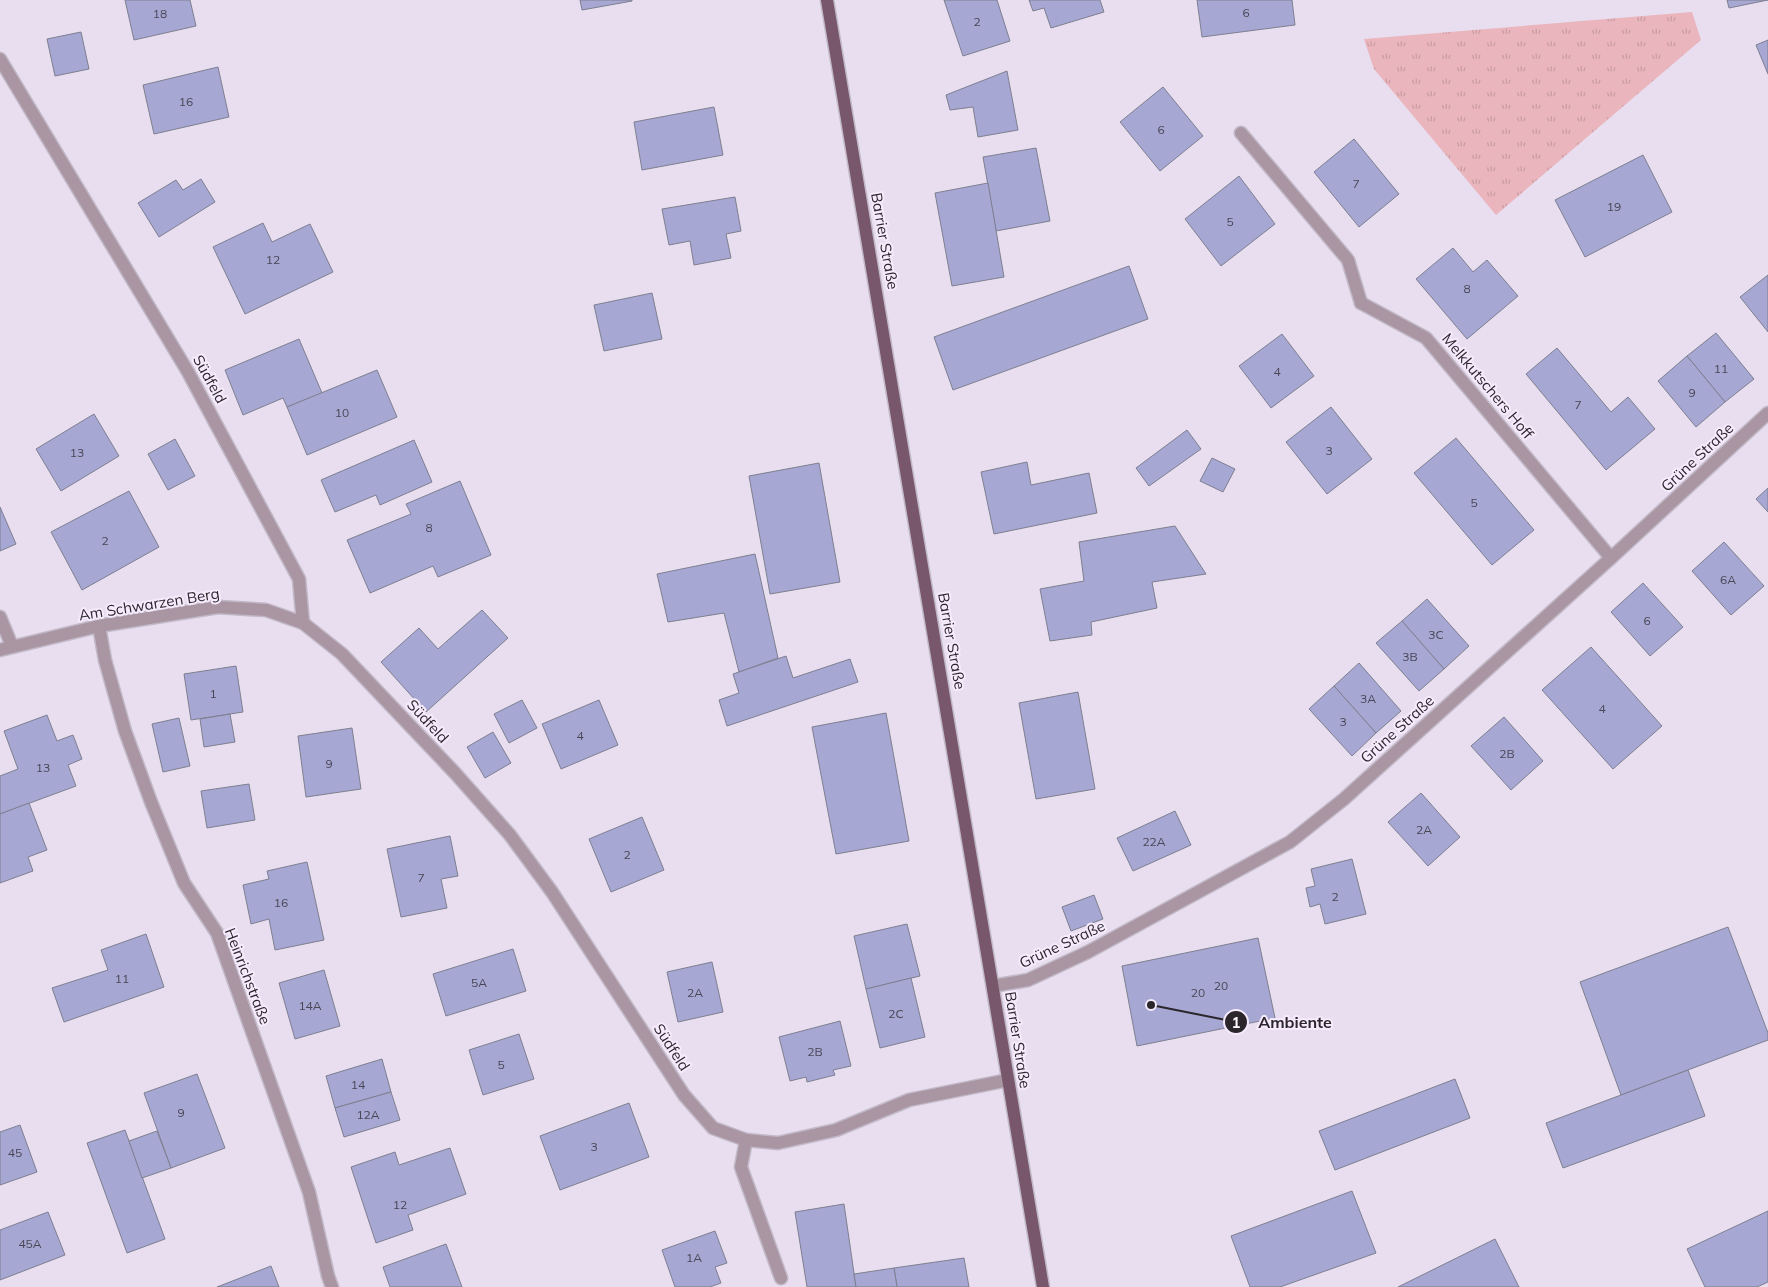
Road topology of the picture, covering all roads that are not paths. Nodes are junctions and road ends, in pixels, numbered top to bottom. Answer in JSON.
{"nodes":[{"id":1,"x":827,"y":0,"type":"edge"},
{"id":2,"x":0,"y":59,"type":"edge"},
{"id":3,"x":1241,"y":133,"type":"dead end"},
{"id":4,"x":1768,"y":413,"type":"edge"},
{"id":5,"x":1611,"y":558,"type":"junction"},
{"id":6,"x":0,"y":616,"type":"edge"},
{"id":7,"x":303,"y":623,"type":"junction"},
{"id":8,"x":98,"y":626,"type":"junction"},
{"id":9,"x":6,"y":648,"type":"edge"},
{"id":10,"x":993,"y":986,"type":"junction"},
{"id":11,"x":1008,"y":1080,"type":"junction"},
{"id":12,"x":746,"y":1140,"type":"junction"},
{"id":13,"x":781,"y":1278,"type":"dead end"},
{"id":14,"x":332,"y":1287,"type":"edge"},
{"id":15,"x":1042,"y":1287,"type":"edge"}],
"edges":[{"from":1,"to":10,"type":"main road","name":"Barrier Straße"},
{"from":2,"to":7,"type":"street","name":"Südfeld"},
{"from":3,"to":5,"type":"street","name":"Melkkutschers Hoff"},
{"from":4,"to":5,"type":"street","name":"Grüne Straße"},
{"from":5,"to":10,"type":"street","name":"Grüne Straße"},
{"from":6,"to":9,"type":"street"},
{"from":7,"to":8,"type":"street","name":"Am Schwarzen Berg"},
{"from":7,"to":12,"type":"street","name":"Südfeld"},
{"from":8,"to":9,"type":"street","name":"Am Schwarzen Berg"},
{"from":8,"to":14,"type":"street","name":"Heinrichstraße"},
{"from":10,"to":11,"type":"main road","name":"Barrier Straße"},
{"from":11,"to":12,"type":"street","name":"Südfeld"},
{"from":11,"to":15,"type":"main road","name":"Barrier Straße"},
{"from":12,"to":13,"type":"street"}]}
